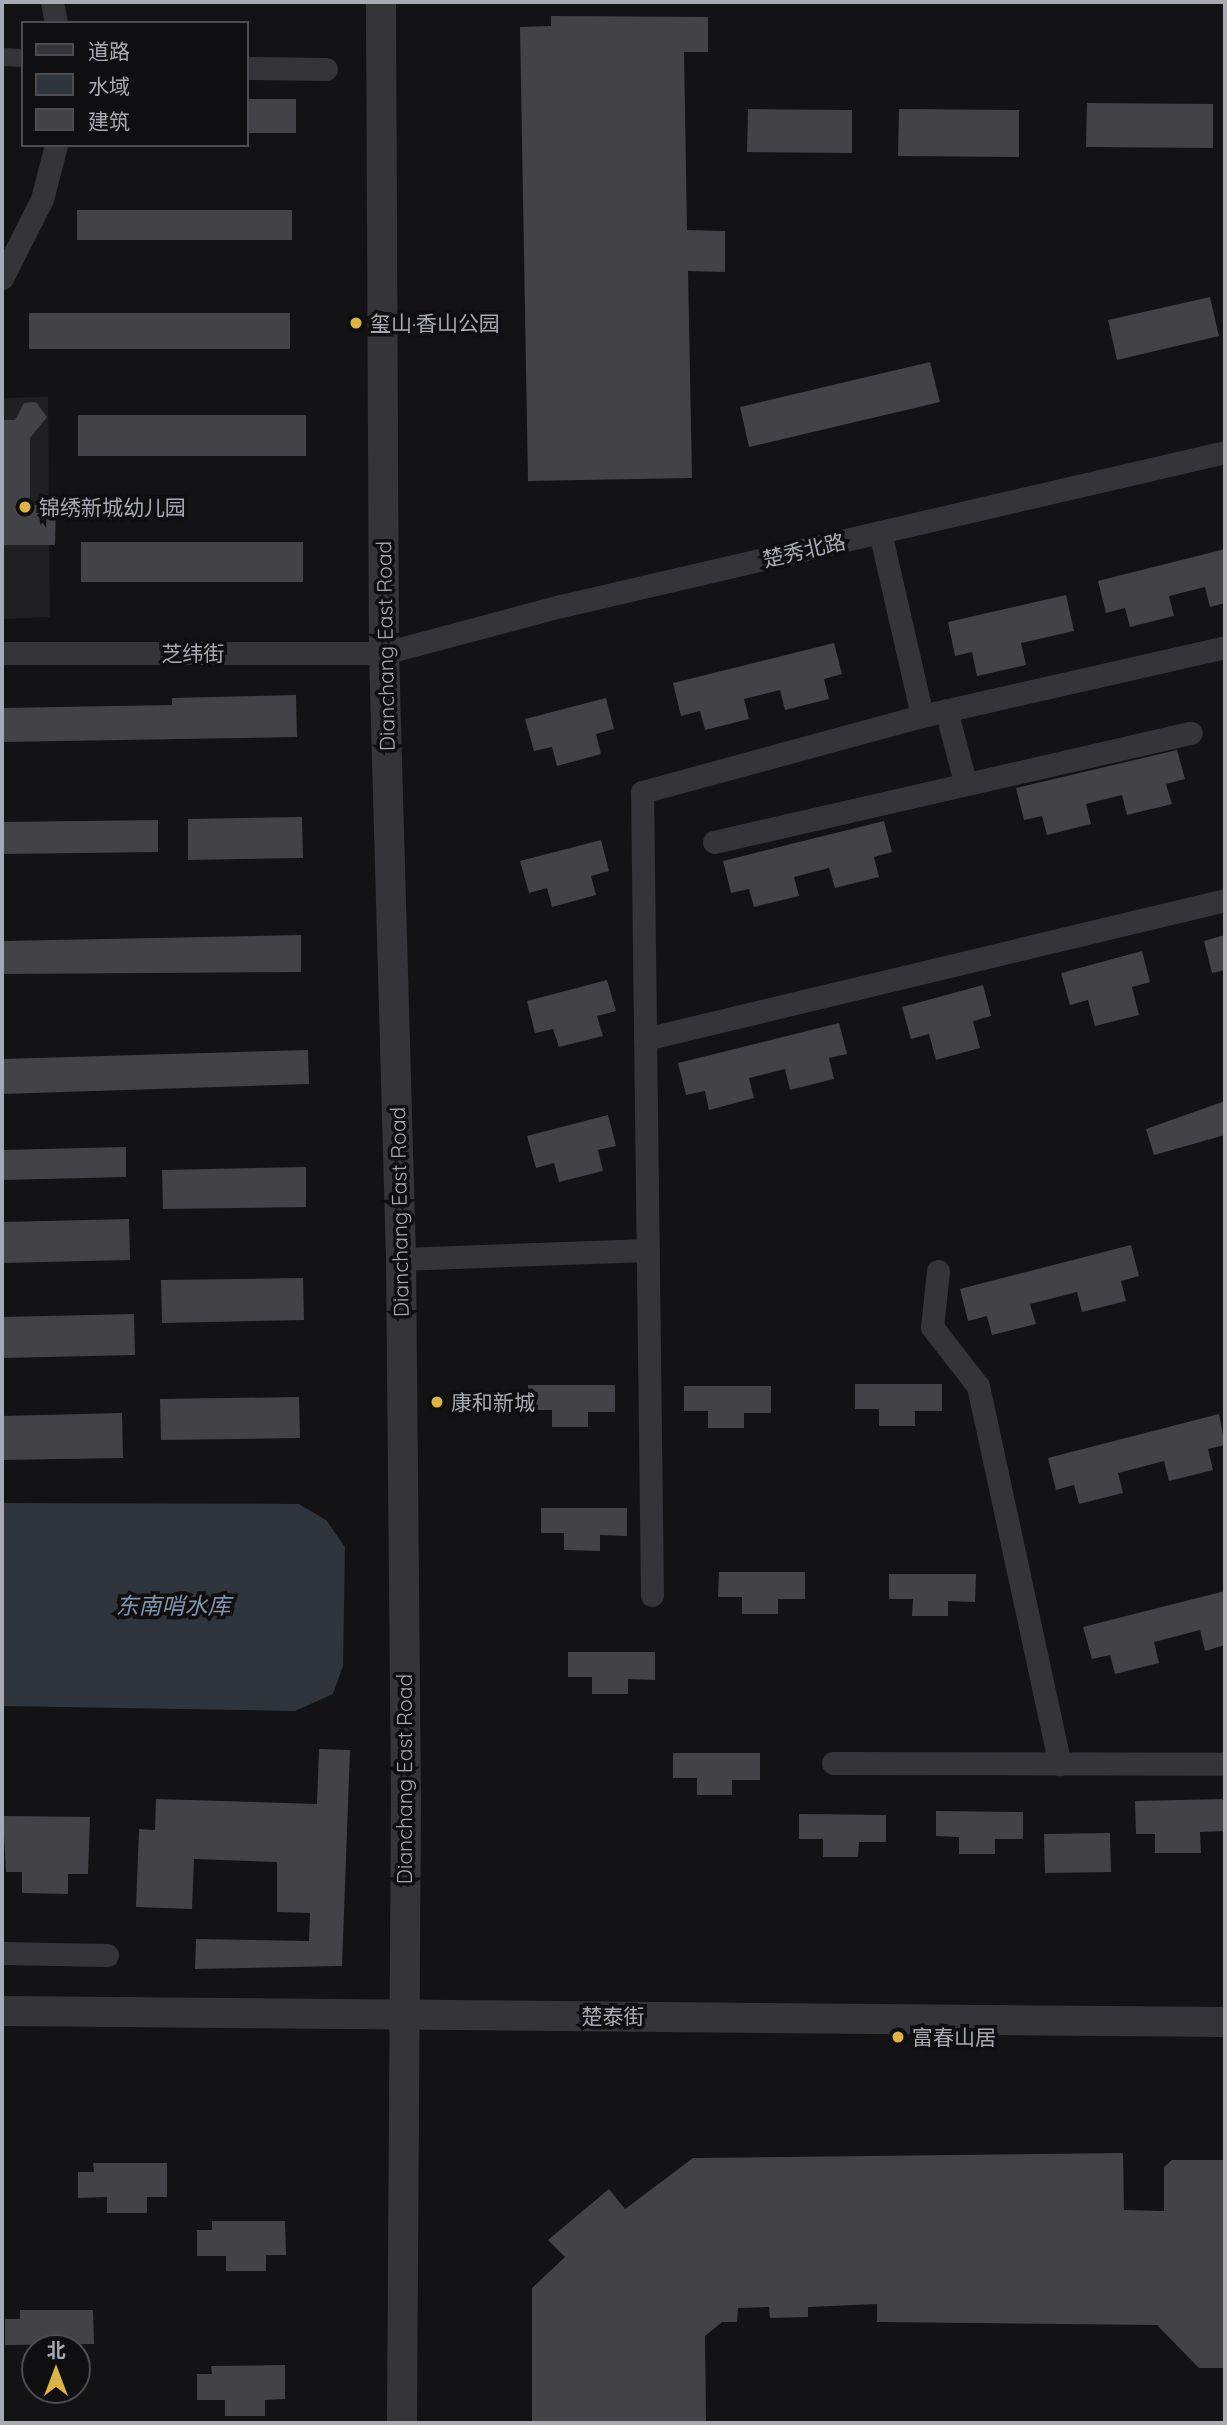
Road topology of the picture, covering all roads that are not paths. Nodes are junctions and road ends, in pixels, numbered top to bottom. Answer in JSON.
{"nodes":[{"id":1,"x":52,"y":2,"type":"edge"},
{"id":2,"x":381,"y":2,"type":"edge"},
{"id":3,"x":56,"y":21,"type":"edge"},
{"id":4,"x":2,"y":57,"type":"edge"},
{"id":5,"x":21,"y":58,"type":"edge"},
{"id":6,"x":248,"y":68,"type":"edge"},
{"id":7,"x":326,"y":69,"type":"dead end"},
{"id":8,"x":55,"y":147,"type":"edge"},
{"id":9,"x":2,"y":278,"type":"edge"},
{"id":10,"x":1225,"y":452,"type":"edge"},
{"id":11,"x":880,"y":532,"type":"junction"},
{"id":12,"x":1225,"y":647,"type":"edge"},
{"id":13,"x":2,"y":653,"type":"edge"},
{"id":14,"x":384,"y":653,"type":"junction"},
{"id":15,"x":946,"y":710,"type":"junction"},
{"id":16,"x":922,"y":716,"type":"junction"},
{"id":17,"x":1191,"y":733,"type":"dead end"},
{"id":18,"x":965,"y":782,"type":"junction"},
{"id":19,"x":714,"y":842,"type":"dead end"},
{"id":20,"x":1225,"y":900,"type":"edge"},
{"id":21,"x":645,"y":1039,"type":"junction"},
{"id":22,"x":648,"y":1250,"type":"junction"},
{"id":23,"x":401,"y":1259,"type":"junction"},
{"id":24,"x":938,"y":1271,"type":"dead end"},
{"id":25,"x":652,"y":1595,"type":"dead end"},
{"id":26,"x":832,"y":1763,"type":"dead end"},
{"id":27,"x":1060,"y":1764,"type":"junction"},
{"id":28,"x":1225,"y":1764,"type":"edge"},
{"id":29,"x":2,"y":1953,"type":"edge"},
{"id":30,"x":107,"y":1955,"type":"dead end"},
{"id":31,"x":2,"y":2011,"type":"edge"},
{"id":32,"x":401,"y":2015,"type":"junction"},
{"id":33,"x":1225,"y":2022,"type":"edge"},
{"id":34,"x":402,"y":2423,"type":"edge"}],
"edges":[{"from":1,"to":3,"type":"street"},
{"from":2,"to":14,"type":"street","name":"Dianchang East Road"},
{"from":4,"to":5,"type":"street"},
{"from":6,"to":7,"type":"street"},
{"from":8,"to":9,"type":"street"},
{"from":10,"to":11,"type":"street","name":"楚秀北路"},
{"from":11,"to":14,"type":"street","name":"楚秀北路"},
{"from":11,"to":16,"type":"street"},
{"from":12,"to":15,"type":"street"},
{"from":13,"to":14,"type":"street","name":"芝纬街"},
{"from":14,"to":23,"type":"street","name":"Dianchang East Road"},
{"from":15,"to":16,"type":"street"},
{"from":15,"to":18,"type":"street"},
{"from":16,"to":21,"type":"street"},
{"from":17,"to":18,"type":"street"},
{"from":18,"to":19,"type":"street"},
{"from":20,"to":21,"type":"street"},
{"from":21,"to":22,"type":"street"},
{"from":22,"to":23,"type":"street"},
{"from":22,"to":25,"type":"street"},
{"from":23,"to":32,"type":"street","name":"Dianchang East Road"},
{"from":24,"to":27,"type":"street"},
{"from":26,"to":27,"type":"street"},
{"from":27,"to":28,"type":"street"},
{"from":29,"to":30,"type":"street"},
{"from":31,"to":32,"type":"street","name":"楚泰街"},
{"from":32,"to":33,"type":"street","name":"楚泰街"},
{"from":32,"to":34,"type":"street","name":"Dianchang East Road"}]}
